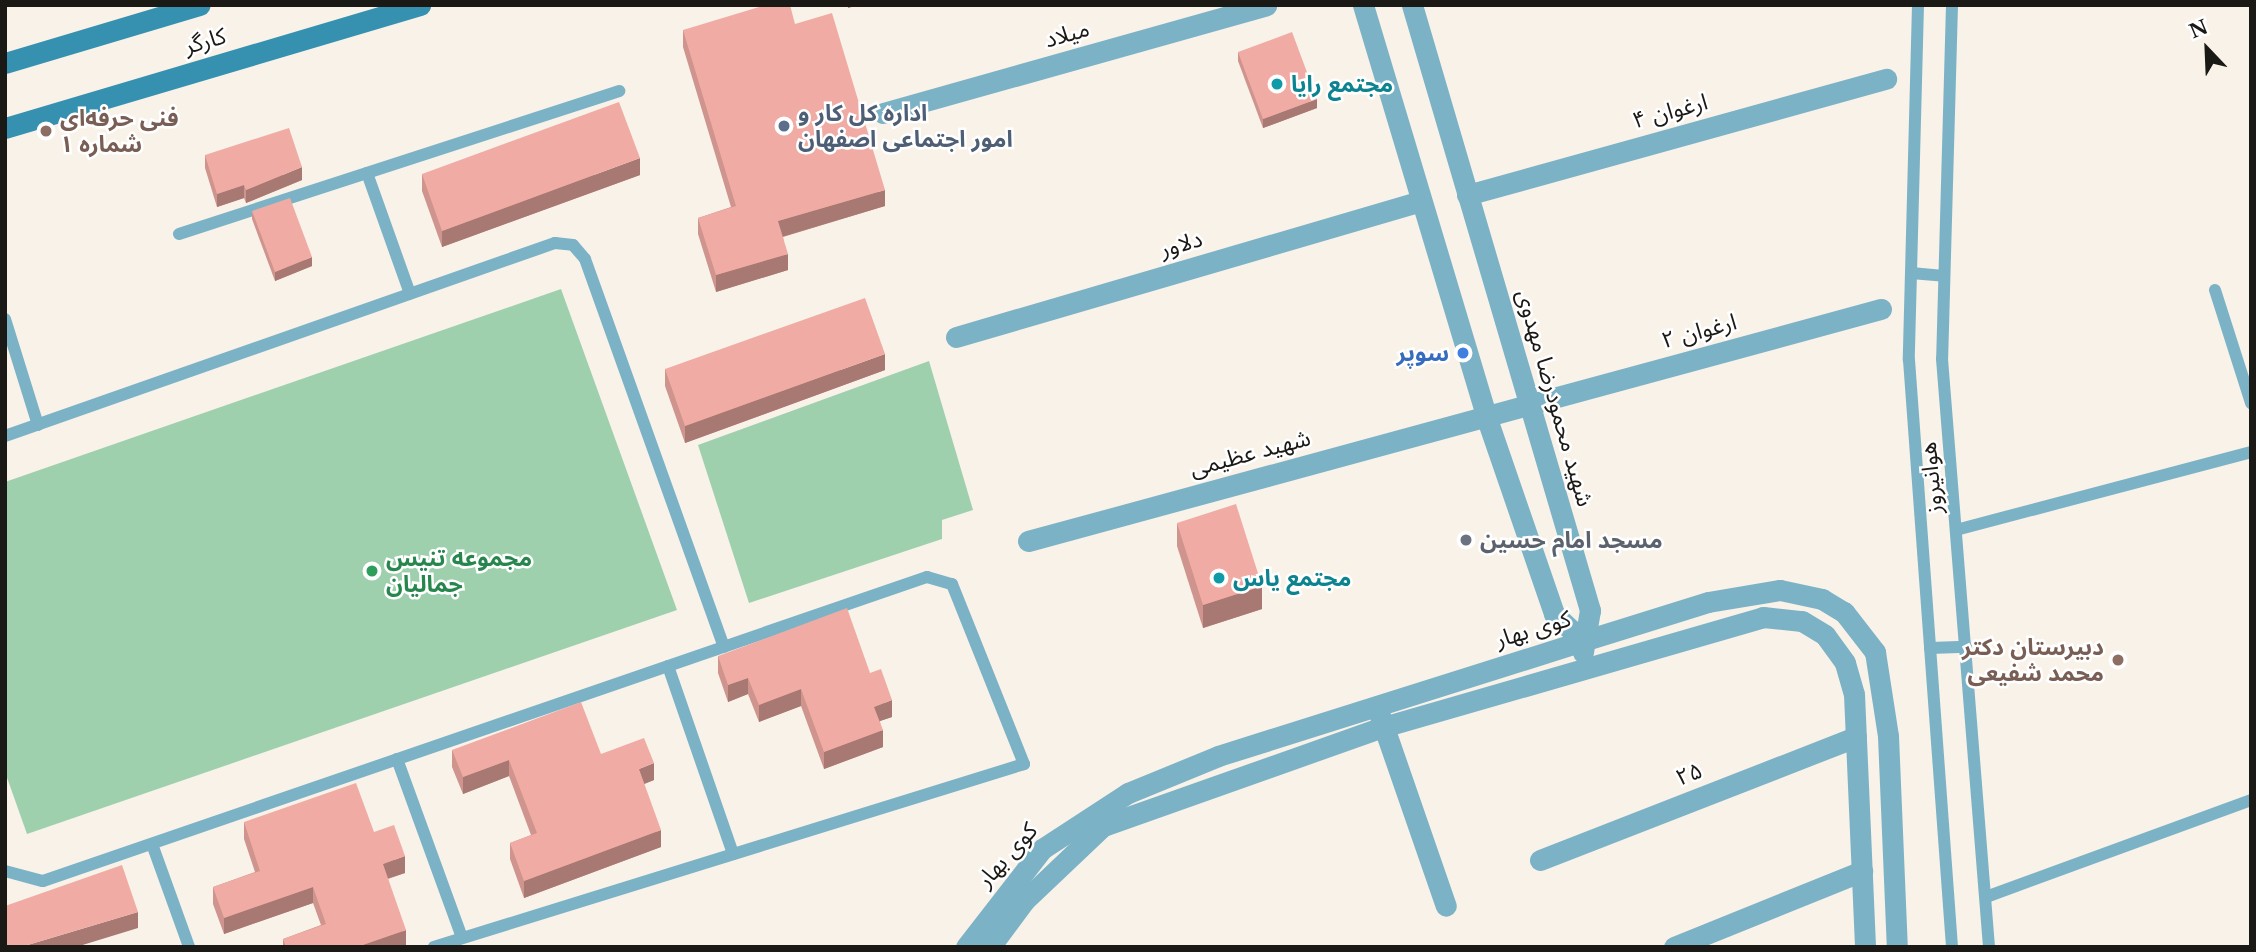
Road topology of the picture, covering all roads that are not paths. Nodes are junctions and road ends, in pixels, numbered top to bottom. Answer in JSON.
{"nodes":[{"id":1,"x":200,"y":5,"type":"edge"},
{"id":2,"x":420,"y":5,"type":"edge"},
{"id":3,"x":1266,"y":5,"type":"edge"},
{"id":4,"x":1363,"y":5,"type":"edge"},
{"id":5,"x":1412,"y":5,"type":"edge"},
{"id":6,"x":1918,"y":5,"type":"edge"},
{"id":7,"x":1952,"y":5,"type":"edge"},
{"id":8,"x":5,"y":63,"type":"edge"},
{"id":9,"x":1886,"y":79,"type":"dead end"},
{"id":10,"x":619,"y":91,"type":"dead end"},
{"id":11,"x":883,"y":113,"type":"dead end"},
{"id":12,"x":5,"y":128,"type":"edge"},
{"id":13,"x":367,"y":173,"type":"junction"},
{"id":14,"x":1467,"y":195,"type":"junction"},
{"id":15,"x":1421,"y":201,"type":"junction"},
{"id":16,"x":179,"y":234,"type":"dead end"},
{"id":17,"x":1911,"y":273,"type":"junction"},
{"id":18,"x":1944,"y":276,"type":"junction"},
{"id":19,"x":2215,"y":290,"type":"dead end"},
{"id":20,"x":410,"y":294,"type":"junction"},
{"id":21,"x":1881,"y":309,"type":"dead end"},
{"id":22,"x":5,"y":319,"type":"edge"},
{"id":23,"x":957,"y":337,"type":"dead end"},
{"id":24,"x":2251,"y":403,"type":"edge"},
{"id":25,"x":1530,"y":404,"type":"junction"},
{"id":26,"x":1486,"y":416,"type":"junction"},
{"id":27,"x":38,"y":425,"type":"junction"},
{"id":28,"x":5,"y":436,"type":"edge"},
{"id":29,"x":2251,"y":453,"type":"edge"},
{"id":30,"x":1956,"y":530,"type":"junction"},
{"id":31,"x":1028,"y":541,"type":"dead end"},
{"id":32,"x":1583,"y":641,"type":"junction"},
{"id":33,"x":724,"y":647,"type":"junction"},
{"id":34,"x":1966,"y":647,"type":"junction"},
{"id":35,"x":1930,"y":648,"type":"junction"},
{"id":36,"x":1583,"y":665,"type":"junction"},
{"id":37,"x":668,"y":666,"type":"junction"},
{"id":38,"x":1377,"y":706,"type":"junction"},
{"id":39,"x":1383,"y":727,"type":"junction"},
{"id":40,"x":1856,"y":737,"type":"junction"},
{"id":41,"x":397,"y":759,"type":"junction"},
{"id":42,"x":2251,"y":800,"type":"edge"},
{"id":43,"x":152,"y":844,"type":"junction"},
{"id":44,"x":733,"y":854,"type":"junction"},
{"id":45,"x":1540,"y":860,"type":"dead end"},
{"id":46,"x":5,"y":871,"type":"edge"},
{"id":47,"x":1862,"y":871,"type":"junction"},
{"id":48,"x":1986,"y":897,"type":"junction"},
{"id":49,"x":1446,"y":906,"type":"dead end"},
{"id":50,"x":462,"y":938,"type":"junction"},
{"id":51,"x":189,"y":947,"type":"edge"},
{"id":52,"x":434,"y":947,"type":"edge"},
{"id":53,"x":966,"y":947,"type":"edge"},
{"id":54,"x":990,"y":947,"type":"edge"},
{"id":55,"x":1674,"y":947,"type":"edge"},
{"id":56,"x":1865,"y":947,"type":"edge"},
{"id":57,"x":1898,"y":947,"type":"edge"},
{"id":58,"x":1952,"y":947,"type":"edge"},
{"id":59,"x":1989,"y":947,"type":"edge"}],
"edges":[{"from":1,"to":8,"type":"main road","name":"کارگر"},
{"from":2,"to":12,"type":"main road","name":"کارگر"},
{"from":3,"to":11,"type":"street","name":"میلاد"},
{"from":4,"to":15,"type":"street"},
{"from":5,"to":14,"type":"street","name":"شهید محمودرضا مهدوی"},
{"from":6,"to":17,"type":"lane","name":"هوانیروز"},
{"from":7,"to":18,"type":"lane","name":"هوانیروز"},
{"from":9,"to":14,"type":"street","name":"ارغوان ۴"},
{"from":10,"to":13,"type":"lane"},
{"from":13,"to":16,"type":"lane"},
{"from":13,"to":20,"type":"lane"},
{"from":14,"to":25,"type":"street","name":"شهید محمودرضا مهدوی"},
{"from":15,"to":23,"type":"street","name":"دلاور"},
{"from":15,"to":26,"type":"street"},
{"from":17,"to":18,"type":"lane"},
{"from":17,"to":35,"type":"lane","name":"هوانیروز"},
{"from":18,"to":30,"type":"lane","name":"هوانیروز"},
{"from":19,"to":24,"type":"lane"},
{"from":20,"to":27,"type":"lane"},
{"from":20,"to":33,"type":"lane"},
{"from":21,"to":25,"type":"street","name":"ارغوان ۲"},
{"from":22,"to":27,"type":"lane"},
{"from":25,"to":26,"type":"street","name":"ارغوان ۲"},
{"from":25,"to":32,"type":"street","name":"شهید محمودرضا مهدوی"},
{"from":26,"to":31,"type":"street","name":"شهید عظیمی"},
{"from":26,"to":32,"type":"street"},
{"from":27,"to":28,"type":"lane"},
{"from":29,"to":30,"type":"lane"},
{"from":30,"to":34,"type":"lane","name":"هوانیروز"},
{"from":32,"to":36,"type":"street","name":"شهید محمودرضا مهدوی"},
{"from":32,"to":38,"type":"street","name":"کوی بهار"},
{"from":32,"to":57,"type":"street","name":"کوی بهار"},
{"from":33,"to":37,"type":"lane"},
{"from":33,"to":44,"type":"lane"},
{"from":34,"to":35,"type":"lane"},
{"from":34,"to":48,"type":"lane","name":"هوانیروز"},
{"from":35,"to":58,"type":"lane","name":"هوانیروز"},
{"from":36,"to":39,"type":"street","name":"کوی بهار"},
{"from":36,"to":40,"type":"street","name":"کوی بهار"},
{"from":37,"to":41,"type":"lane"},
{"from":37,"to":44,"type":"lane"},
{"from":38,"to":39,"type":"street"},
{"from":38,"to":53,"type":"street","name":"کوی بهار"},
{"from":39,"to":49,"type":"street"},
{"from":39,"to":54,"type":"street","name":"کوی بهار"},
{"from":40,"to":45,"type":"street","name":"۲۵"},
{"from":40,"to":47,"type":"street","name":"کوی بهار"},
{"from":41,"to":43,"type":"lane"},
{"from":41,"to":50,"type":"lane"},
{"from":42,"to":48,"type":"lane"},
{"from":43,"to":46,"type":"lane"},
{"from":43,"to":51,"type":"lane"},
{"from":44,"to":50,"type":"lane"},
{"from":47,"to":55,"type":"street"},
{"from":47,"to":56,"type":"street","name":"کوی بهار"},
{"from":48,"to":59,"type":"lane","name":"هوانیروز"},
{"from":50,"to":52,"type":"lane"}]}
